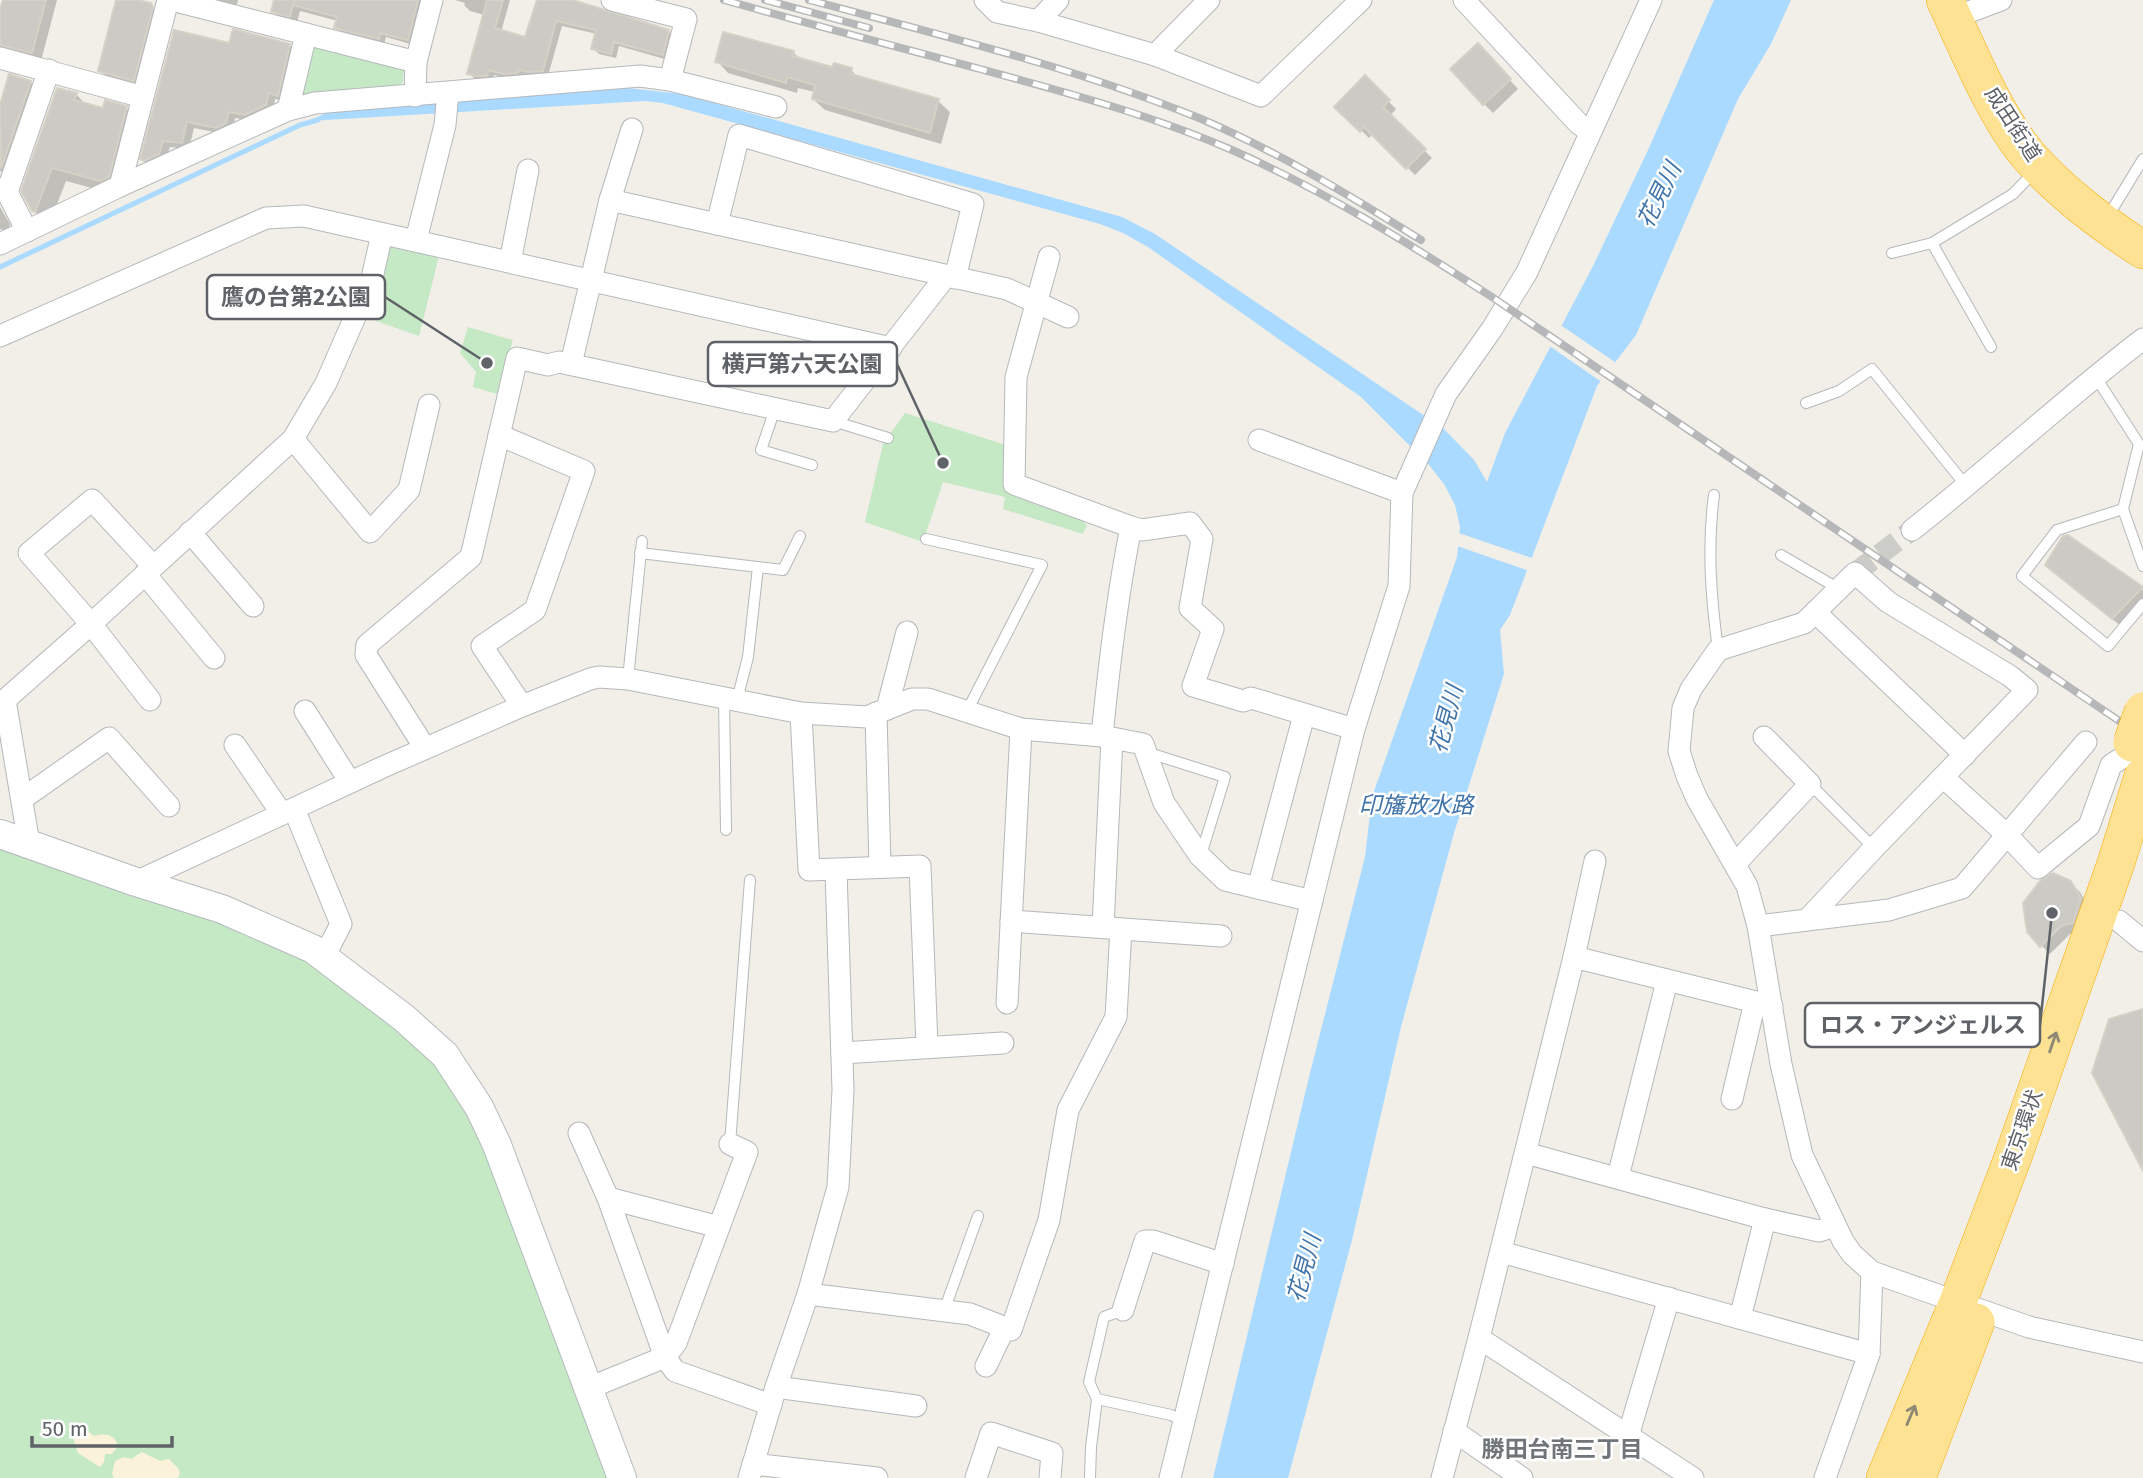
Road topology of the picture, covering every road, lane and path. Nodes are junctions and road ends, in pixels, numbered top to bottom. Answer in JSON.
{"nodes":[{"id":1,"x":170,"y":0,"type":"edge"},
{"id":2,"x":432,"y":0,"type":"edge"},
{"id":3,"x":612,"y":0,"type":"edge"},
{"id":4,"x":985,"y":0,"type":"edge"},
{"id":5,"x":1058,"y":0,"type":"edge"},
{"id":6,"x":1209,"y":0,"type":"edge"},
{"id":7,"x":1361,"y":0,"type":"edge"},
{"id":8,"x":1464,"y":0,"type":"edge"},
{"id":9,"x":1651,"y":0,"type":"edge"},
{"id":10,"x":2001,"y":0,"type":"edge"},
{"id":11,"x":1949,"y":9,"type":"edge"},
{"id":12,"x":1038,"y":21,"type":"junction"},
{"id":13,"x":306,"y":34,"type":"junction"},
{"id":14,"x":1155,"y":55,"type":"junction"},
{"id":15,"x":0,"y":58,"type":"edge"},
{"id":16,"x":416,"y":62,"type":"junction"},
{"id":17,"x":49,"y":70,"type":"junction"},
{"id":18,"x":670,"y":80,"type":"junction"},
{"id":19,"x":415,"y":96,"type":"junction"},
{"id":20,"x":447,"y":96,"type":"junction"},
{"id":21,"x":143,"y":97,"type":"junction"},
{"id":22,"x":776,"y":107,"type":"dead end"},
{"id":23,"x":288,"y":110,"type":"junction"},
{"id":24,"x":632,"y":129,"type":"dead end"},
{"id":25,"x":1589,"y":131,"type":"junction"},
{"id":26,"x":2143,"y":159,"type":"edge"},
{"id":27,"x":2040,"y":166,"type":"junction"},
{"id":28,"x":527,"y":170,"type":"dead end"},
{"id":29,"x":120,"y":186,"type":"junction"},
{"id":30,"x":4,"y":190,"type":"edge"},
{"id":31,"x":610,"y":200,"type":"junction"},
{"id":32,"x":717,"y":224,"type":"junction"},
{"id":33,"x":2103,"y":224,"type":"junction"},
{"id":34,"x":27,"y":231,"type":"junction"},
{"id":35,"x":382,"y":234,"type":"junction"},
{"id":36,"x":416,"y":240,"type":"junction"},
{"id":37,"x":1931,"y":243,"type":"junction"},
{"id":38,"x":0,"y":244,"type":"edge"},
{"id":39,"x":2143,"y":250,"type":"edge"},
{"id":40,"x":1892,"y":253,"type":"dead end"},
{"id":41,"x":1049,"y":257,"type":"dead end"},
{"id":42,"x":510,"y":262,"type":"junction"},
{"id":43,"x":951,"y":277,"type":"junction"},
{"id":44,"x":592,"y":281,"type":"junction"},
{"id":45,"x":1037,"y":303,"type":"junction"},
{"id":46,"x":1068,"y":317,"type":"dead end"},
{"id":47,"x":0,"y":336,"type":"edge"},
{"id":48,"x":2143,"y":339,"type":"edge"},
{"id":49,"x":1990,"y":347,"type":"dead end"},
{"id":50,"x":891,"y":348,"type":"junction"},
{"id":51,"x":571,"y":364,"type":"junction"},
{"id":52,"x":2095,"y":376,"type":"junction"},
{"id":53,"x":1806,"y":403,"type":"dead end"},
{"id":54,"x":429,"y":405,"type":"dead end"},
{"id":55,"x":775,"y":409,"type":"junction"},
{"id":56,"x":833,"y":421,"type":"junction"},
{"id":57,"x":499,"y":435,"type":"junction"},
{"id":58,"x":888,"y":438,"type":"dead end"},
{"id":59,"x":293,"y":439,"type":"junction"},
{"id":60,"x":1259,"y":440,"type":"dead end"},
{"id":61,"x":811,"y":465,"type":"dead end"},
{"id":62,"x":1967,"y":487,"type":"junction"},
{"id":63,"x":1402,"y":493,"type":"junction"},
{"id":64,"x":1714,"y":495,"type":"dead end"},
{"id":65,"x":2123,"y":509,"type":"junction"},
{"id":66,"x":1131,"y":527,"type":"junction"},
{"id":67,"x":1912,"y":530,"type":"tunnel mouth"},
{"id":68,"x":190,"y":532,"type":"junction"},
{"id":69,"x":800,"y":536,"type":"dead end"},
{"id":70,"x":926,"y":539,"type":"dead end"},
{"id":71,"x":1781,"y":555,"type":"dead end"},
{"id":72,"x":2143,"y":566,"type":"edge"},
{"id":73,"x":758,"y":567,"type":"junction"},
{"id":74,"x":149,"y":570,"type":"junction"},
{"id":75,"x":1839,"y":589,"type":"junction"},
{"id":76,"x":2143,"y":604,"type":"edge"},
{"id":77,"x":253,"y":606,"type":"dead end"},
{"id":78,"x":1815,"y":612,"type":"junction"},
{"id":79,"x":91,"y":624,"type":"junction"},
{"id":80,"x":907,"y":632,"type":"dead end"},
{"id":81,"x":1718,"y":650,"type":"junction"},
{"id":82,"x":214,"y":658,"type":"dead end"},
{"id":83,"x":628,"y":679,"type":"junction"},
{"id":84,"x":150,"y":699,"type":"dead end"},
{"id":85,"x":730,"y":699,"type":"junction"},
{"id":86,"x":522,"y":706,"type":"junction"},
{"id":87,"x":305,"y":711,"type":"dead end"},
{"id":88,"x":882,"y":711,"type":"junction"},
{"id":89,"x":967,"y":711,"type":"junction"},
{"id":90,"x":801,"y":713,"type":"junction"},
{"id":91,"x":1304,"y":715,"type":"junction"},
{"id":92,"x":1021,"y":729,"type":"junction"},
{"id":93,"x":1354,"y":729,"type":"junction"},
{"id":94,"x":1107,"y":737,"type":"junction"},
{"id":95,"x":1764,"y":737,"type":"dead end"},
{"id":96,"x":2086,"y":742,"type":"dead end"},
{"id":97,"x":234,"y":745,"type":"dead end"},
{"id":98,"x":2137,"y":746,"type":"edge"},
{"id":99,"x":425,"y":748,"type":"junction"},
{"id":100,"x":1146,"y":752,"type":"junction"},
{"id":101,"x":1965,"y":755,"type":"junction"},
{"id":102,"x":1943,"y":777,"type":"junction"},
{"id":103,"x":350,"y":782,"type":"junction"},
{"id":104,"x":1810,"y":784,"type":"junction"},
{"id":105,"x":22,"y":799,"type":"junction"},
{"id":106,"x":169,"y":806,"type":"dead end"},
{"id":107,"x":288,"y":811,"type":"junction"},
{"id":108,"x":726,"y":830,"type":"dead end"},
{"id":109,"x":0,"y":834,"type":"edge"},
{"id":110,"x":2007,"y":835,"type":"junction"},
{"id":111,"x":29,"y":844,"type":"junction"},
{"id":112,"x":1874,"y":848,"type":"junction"},
{"id":113,"x":1200,"y":856,"type":"junction"},
{"id":114,"x":1595,"y":860,"type":"dead end"},
{"id":115,"x":2134,"y":860,"type":"edge"},
{"id":116,"x":1735,"y":864,"type":"junction"},
{"id":117,"x":880,"y":867,"type":"junction"},
{"id":118,"x":836,"y":870,"type":"junction"},
{"id":119,"x":750,"y":880,"type":"dead end"},
{"id":120,"x":136,"y":882,"type":"junction"},
{"id":121,"x":1258,"y":888,"type":"junction"},
{"id":122,"x":1312,"y":901,"type":"junction"},
{"id":123,"x":1807,"y":920,"type":"junction"},
{"id":124,"x":1011,"y":921,"type":"junction"},
{"id":125,"x":1758,"y":926,"type":"junction"},
{"id":126,"x":1112,"y":928,"type":"junction"},
{"id":127,"x":2131,"y":931,"type":"edge"},
{"id":128,"x":1221,"y":936,"type":"dead end"},
{"id":129,"x":324,"y":957,"type":"junction"},
{"id":130,"x":1574,"y":957,"type":"junction"},
{"id":131,"x":1667,"y":981,"type":"junction"},
{"id":132,"x":1007,"y":1003,"type":"dead end"},
{"id":133,"x":1764,"y":1004,"type":"junction"},
{"id":134,"x":1003,"y":1043,"type":"dead end"},
{"id":135,"x":927,"y":1046,"type":"junction"},
{"id":136,"x":842,"y":1053,"type":"junction"},
{"id":137,"x":1732,"y":1099,"type":"dead end"},
{"id":138,"x":579,"y":1133,"type":"dead end"},
{"id":139,"x":730,"y":1144,"type":"joint"},
{"id":140,"x":1526,"y":1153,"type":"junction"},
{"id":141,"x":1618,"y":1177,"type":"junction"},
{"id":142,"x":608,"y":1198,"type":"junction"},
{"id":143,"x":978,"y":1216,"type":"dead end"},
{"id":144,"x":1765,"y":1219,"type":"junction"},
{"id":145,"x":1835,"y":1226,"type":"junction"},
{"id":146,"x":719,"y":1227,"type":"junction"},
{"id":147,"x":1501,"y":1252,"type":"junction"},
{"id":148,"x":1223,"y":1264,"type":"junction"},
{"id":149,"x":1872,"y":1272,"type":"junction"},
{"id":150,"x":808,"y":1294,"type":"junction"},
{"id":151,"x":1669,"y":1298,"type":"junction"},
{"id":152,"x":1969,"y":1307,"type":"junction"},
{"id":153,"x":1123,"y":1310,"type":"joint"},
{"id":154,"x":944,"y":1311,"type":"junction"},
{"id":155,"x":1740,"y":1318,"type":"junction"},
{"id":156,"x":1004,"y":1329,"type":"junction"},
{"id":157,"x":1479,"y":1338,"type":"junction"},
{"id":158,"x":2143,"y":1352,"type":"edge"},
{"id":159,"x":1870,"y":1354,"type":"junction"},
{"id":160,"x":665,"y":1357,"type":"junction"},
{"id":161,"x":985,"y":1366,"type":"dead end"},
{"id":162,"x":589,"y":1388,"type":"junction"},
{"id":163,"x":773,"y":1396,"type":"junction"},
{"id":164,"x":1097,"y":1399,"type":"junction"},
{"id":165,"x":916,"y":1406,"type":"dead end"},
{"id":166,"x":1184,"y":1420,"type":"junction"},
{"id":167,"x":1454,"y":1431,"type":"junction"},
{"id":168,"x":1628,"y":1436,"type":"junction"},
{"id":169,"x":751,"y":1471,"type":"edge"},
{"id":170,"x":622,"y":1478,"type":"edge"},
{"id":171,"x":877,"y":1478,"type":"edge"},
{"id":172,"x":976,"y":1478,"type":"edge"},
{"id":173,"x":1050,"y":1478,"type":"edge"},
{"id":174,"x":1090,"y":1478,"type":"edge"},
{"id":175,"x":1170,"y":1478,"type":"edge"},
{"id":176,"x":1442,"y":1478,"type":"edge"},
{"id":177,"x":1522,"y":1478,"type":"edge"},
{"id":178,"x":1693,"y":1478,"type":"edge"},
{"id":179,"x":1825,"y":1478,"type":"edge"},
{"id":180,"x":1885,"y":1478,"type":"edge"},
{"id":181,"x":1917,"y":1478,"type":"edge"}],
"edges":[{"from":1,"to":13,"type":"street"},
{"from":1,"to":21,"type":"street"},
{"from":2,"to":16,"type":"street"},
{"from":3,"to":18,"type":"street"},
{"from":4,"to":12,"type":"street"},
{"from":5,"to":12,"type":"street"},
{"from":6,"to":14,"type":"street"},
{"from":7,"to":14,"type":"street"},
{"from":8,"to":25,"type":"street"},
{"from":9,"to":25,"type":"street"},
{"from":10,"to":11,"type":"street"},
{"from":11,"to":27,"type":"highway","name":"成田街道"},
{"from":12,"to":14,"type":"street"},
{"from":13,"to":16,"type":"street"},
{"from":13,"to":23,"type":"street"},
{"from":15,"to":17,"type":"street"},
{"from":16,"to":19,"type":"street"},
{"from":17,"to":21,"type":"street"},
{"from":17,"to":30,"type":"street"},
{"from":18,"to":20,"type":"street"},
{"from":18,"to":22,"type":"street"},
{"from":19,"to":20,"type":"street"},
{"from":19,"to":23,"type":"street"},
{"from":20,"to":36,"type":"street"},
{"from":21,"to":29,"type":"street"},
{"from":23,"to":29,"type":"street"},
{"from":24,"to":31,"type":"street"},
{"from":25,"to":63,"type":"street"},
{"from":26,"to":33,"type":"lane"},
{"from":27,"to":33,"type":"highway","name":"成田街道"},
{"from":27,"to":37,"type":"lane"},
{"from":28,"to":42,"type":"street"},
{"from":29,"to":34,"type":"street"},
{"from":30,"to":34,"type":"street"},
{"from":31,"to":32,"type":"street"},
{"from":31,"to":44,"type":"street"},
{"from":32,"to":43,"type":"street"},
{"from":32,"to":43,"type":"street"},
{"from":33,"to":39,"type":"highway","name":"成田街道"},
{"from":34,"to":38,"type":"street"},
{"from":35,"to":36,"type":"street"},
{"from":35,"to":47,"type":"street"},
{"from":35,"to":59,"type":"street"},
{"from":36,"to":42,"type":"street"},
{"from":37,"to":40,"type":"lane"},
{"from":37,"to":49,"type":"lane"},
{"from":41,"to":45,"type":"street"},
{"from":42,"to":44,"type":"street"},
{"from":43,"to":45,"type":"street"},
{"from":43,"to":50,"type":"street"},
{"from":44,"to":50,"type":"street"},
{"from":44,"to":51,"type":"street"},
{"from":45,"to":46,"type":"street"},
{"from":45,"to":66,"type":"street"},
{"from":48,"to":52,"type":"street"},
{"from":50,"to":56,"type":"street"},
{"from":51,"to":55,"type":"street"},
{"from":51,"to":57,"type":"street"},
{"from":52,"to":62,"type":"street"},
{"from":52,"to":65,"type":"lane"},
{"from":53,"to":62,"type":"lane"},
{"from":54,"to":59,"type":"street"},
{"from":55,"to":56,"type":"street"},
{"from":55,"to":61,"type":"lane"},
{"from":56,"to":58,"type":"lane"},
{"from":57,"to":86,"type":"street"},
{"from":57,"to":99,"type":"street"},
{"from":59,"to":68,"type":"street"},
{"from":60,"to":63,"type":"street"},
{"from":62,"to":67,"type":"street"},
{"from":63,"to":93,"type":"street"},
{"from":64,"to":81,"type":"lane"},
{"from":65,"to":72,"type":"lane"},
{"from":65,"to":76,"type":"lane"},
{"from":66,"to":91,"type":"street"},
{"from":66,"to":94,"type":"street"},
{"from":68,"to":74,"type":"street"},
{"from":68,"to":77,"type":"street"},
{"from":69,"to":73,"type":"lane"},
{"from":70,"to":89,"type":"lane"},
{"from":71,"to":75,"type":"lane"},
{"from":73,"to":83,"type":"lane"},
{"from":73,"to":85,"type":"lane"},
{"from":74,"to":79,"type":"street"},
{"from":74,"to":79,"type":"street"},
{"from":74,"to":82,"type":"street"},
{"from":75,"to":78,"type":"street"},
{"from":75,"to":101,"type":"street"},
{"from":78,"to":81,"type":"street"},
{"from":78,"to":101,"type":"street"},
{"from":79,"to":84,"type":"street"},
{"from":79,"to":105,"type":"street"},
{"from":80,"to":88,"type":"street"},
{"from":81,"to":116,"type":"street"},
{"from":83,"to":85,"type":"street"},
{"from":83,"to":86,"type":"street"},
{"from":85,"to":90,"type":"street"},
{"from":85,"to":108,"type":"lane"},
{"from":86,"to":99,"type":"street"},
{"from":87,"to":103,"type":"street"},
{"from":88,"to":89,"type":"street"},
{"from":88,"to":90,"type":"street"},
{"from":88,"to":117,"type":"street"},
{"from":89,"to":92,"type":"street"},
{"from":90,"to":118,"type":"street"},
{"from":91,"to":93,"type":"street"},
{"from":91,"to":121,"type":"street"},
{"from":92,"to":94,"type":"street"},
{"from":92,"to":124,"type":"street"},
{"from":93,"to":122,"type":"street"},
{"from":94,"to":100,"type":"street"},
{"from":94,"to":126,"type":"street"},
{"from":95,"to":104,"type":"street"},
{"from":96,"to":110,"type":"street"},
{"from":97,"to":107,"type":"street"},
{"from":98,"to":110,"type":"street"},
{"from":98,"to":115,"type":"highway"},
{"from":99,"to":103,"type":"street"},
{"from":100,"to":113,"type":"street"},
{"from":100,"to":113,"type":"lane"},
{"from":101,"to":102,"type":"street"},
{"from":102,"to":110,"type":"street"},
{"from":102,"to":112,"type":"street"},
{"from":103,"to":107,"type":"street"},
{"from":104,"to":112,"type":"lane"},
{"from":104,"to":116,"type":"street"},
{"from":105,"to":106,"type":"street"},
{"from":105,"to":111,"type":"street"},
{"from":107,"to":120,"type":"street"},
{"from":107,"to":129,"type":"street"},
{"from":109,"to":111,"type":"street"},
{"from":110,"to":123,"type":"street"},
{"from":111,"to":120,"type":"street"},
{"from":112,"to":123,"type":"street"},
{"from":113,"to":121,"type":"street"},
{"from":114,"to":130,"type":"street"},
{"from":115,"to":127,"type":"highway","name":"東京環状"},
{"from":152,"to":115,"type":"highway","name":"東京環状","one_way":true},
{"from":116,"to":125,"type":"street"},
{"from":117,"to":118,"type":"street"},
{"from":117,"to":135,"type":"street"},
{"from":118,"to":136,"type":"street"},
{"from":119,"to":139,"type":"lane"},
{"from":120,"to":129,"type":"street"},
{"from":121,"to":122,"type":"street"},
{"from":122,"to":148,"type":"street"},
{"from":123,"to":125,"type":"street"},
{"from":124,"to":126,"type":"street"},
{"from":124,"to":132,"type":"street"},
{"from":125,"to":133,"type":"street"},
{"from":126,"to":128,"type":"street"},
{"from":126,"to":156,"type":"street"},
{"from":127,"to":152,"type":"highway","name":"東京環状"},
{"from":129,"to":162,"type":"street"},
{"from":130,"to":131,"type":"street"},
{"from":130,"to":140,"type":"street"},
{"from":131,"to":133,"type":"street"},
{"from":131,"to":141,"type":"street"},
{"from":133,"to":137,"type":"street"},
{"from":133,"to":145,"type":"street"},
{"from":134,"to":135,"type":"street"},
{"from":135,"to":136,"type":"street"},
{"from":136,"to":150,"type":"street"},
{"from":138,"to":142,"type":"street"},
{"from":139,"to":146,"type":"street"},
{"from":140,"to":141,"type":"street"},
{"from":140,"to":147,"type":"street"},
{"from":141,"to":144,"type":"street"},
{"from":142,"to":146,"type":"street"},
{"from":142,"to":160,"type":"street"},
{"from":143,"to":154,"type":"lane"},
{"from":144,"to":145,"type":"street"},
{"from":144,"to":155,"type":"street"},
{"from":145,"to":149,"type":"street"},
{"from":146,"to":160,"type":"street"},
{"from":147,"to":151,"type":"street"},
{"from":147,"to":157,"type":"street"},
{"from":148,"to":153,"type":"street"},
{"from":148,"to":166,"type":"street"},
{"from":149,"to":152,"type":"street"},
{"from":149,"to":159,"type":"street"},
{"from":150,"to":154,"type":"street"},
{"from":150,"to":163,"type":"street"},
{"from":151,"to":155,"type":"street"},
{"from":151,"to":168,"type":"street"},
{"from":152,"to":158,"type":"street"},
{"from":180,"to":152,"type":"highway","name":"東京環状","one_way":true},
{"from":152,"to":181,"type":"highway","name":"東京環状"},
{"from":153,"to":164,"type":"lane"},
{"from":154,"to":156,"type":"street"},
{"from":155,"to":159,"type":"street"},
{"from":156,"to":161,"type":"street"},
{"from":157,"to":167,"type":"street"},
{"from":157,"to":168,"type":"street"},
{"from":159,"to":179,"type":"street"},
{"from":160,"to":162,"type":"street"},
{"from":160,"to":163,"type":"street"},
{"from":162,"to":170,"type":"street"},
{"from":163,"to":165,"type":"street"},
{"from":163,"to":169,"type":"street"},
{"from":164,"to":166,"type":"lane"},
{"from":164,"to":174,"type":"lane"},
{"from":166,"to":175,"type":"street"},
{"from":167,"to":176,"type":"street"},
{"from":167,"to":177,"type":"street"},
{"from":168,"to":178,"type":"street"},
{"from":169,"to":171,"type":"street"},
{"from":172,"to":173,"type":"street"}]}
